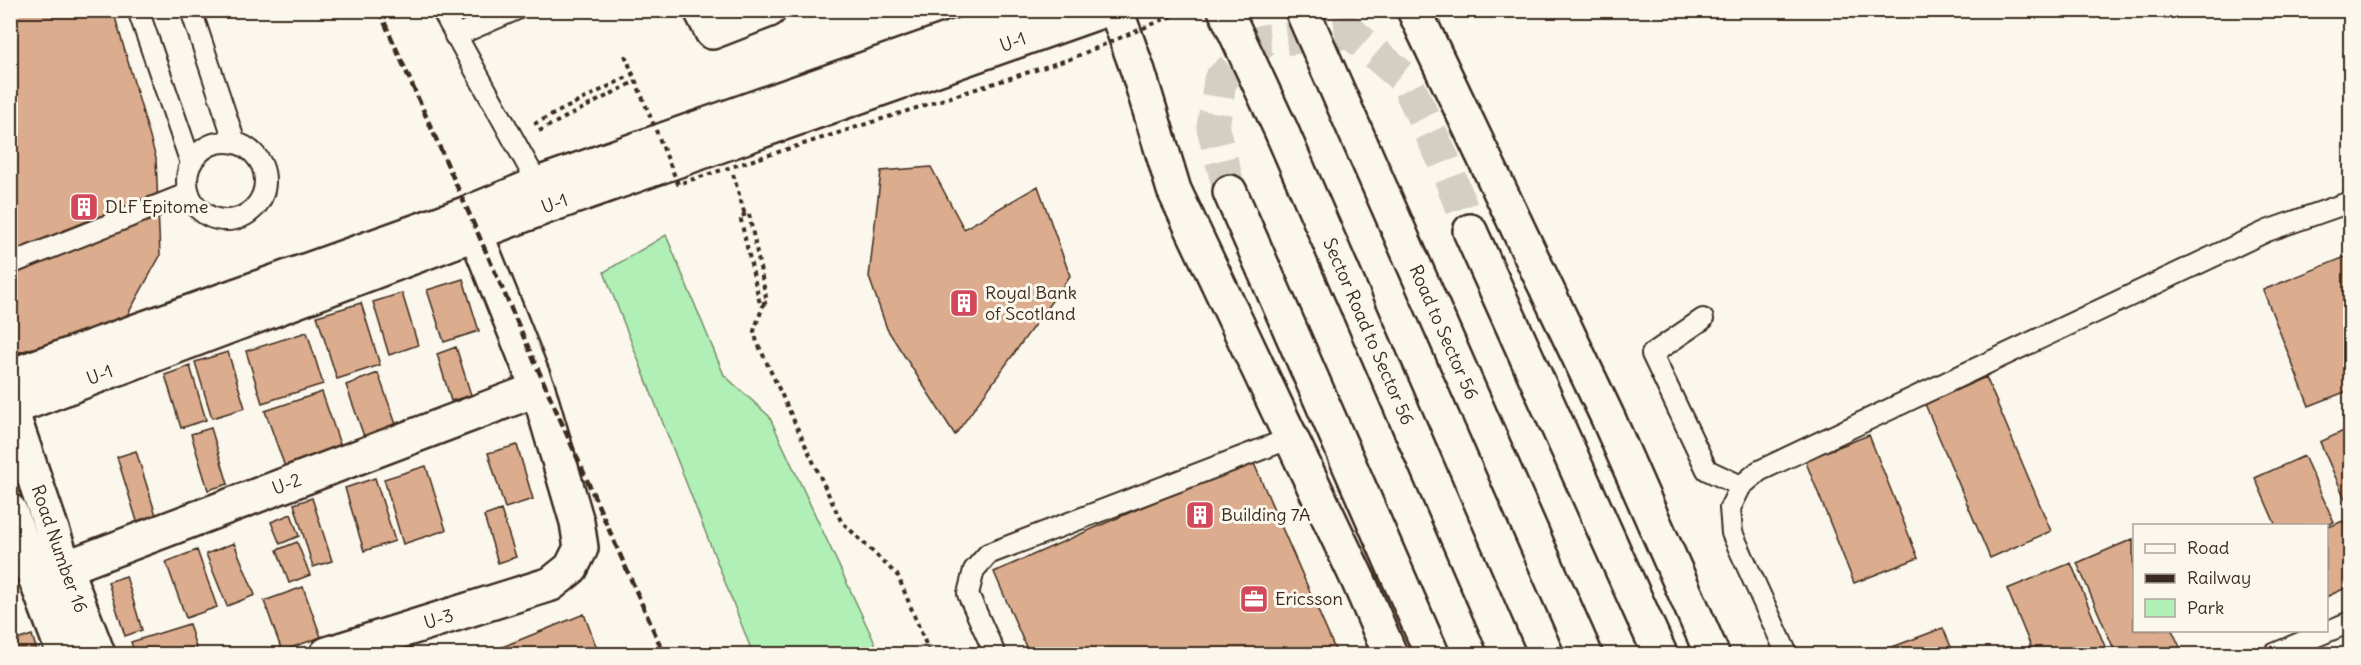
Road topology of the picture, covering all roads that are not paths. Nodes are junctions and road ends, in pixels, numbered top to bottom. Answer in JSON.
{"nodes":[{"id":1,"x":138,"y":10,"type":"edge"},
{"id":2,"x":190,"y":10,"type":"edge"},
{"id":3,"x":442,"y":10,"type":"edge"},
{"id":4,"x":515,"y":10,"type":"edge"},
{"id":5,"x":701,"y":10,"type":"edge"},
{"id":6,"x":769,"y":10,"type":"edge"},
{"id":7,"x":1033,"y":10,"type":"edge"},
{"id":8,"x":1104,"y":10,"type":"edge"},
{"id":9,"x":1116,"y":10,"type":"edge"},
{"id":10,"x":1225,"y":10,"type":"edge"},
{"id":11,"x":1302,"y":10,"type":"edge"},
{"id":12,"x":1414,"y":10,"type":"edge"},
{"id":13,"x":454,"y":36,"type":"junction"},
{"id":14,"x":235,"y":143,"type":"junction"},
{"id":15,"x":191,"y":163,"type":"junction"},
{"id":16,"x":538,"y":184,"type":"junction"},
{"id":17,"x":1230,"y":192,"type":"tunnel mouth"},
{"id":18,"x":189,"y":193,"type":"junction"},
{"id":19,"x":2350,"y":202,"type":"edge"},
{"id":20,"x":1470,"y":231,"type":"tunnel mouth"},
{"id":21,"x":476,"y":234,"type":"junction"},
{"id":22,"x":10,"y":264,"type":"edge"},
{"id":23,"x":1703,"y":319,"type":"dead end"},
{"id":24,"x":10,"y":376,"type":"edge"},
{"id":25,"x":538,"y":389,"type":"junction"},
{"id":26,"x":11,"y":408,"type":"edge"},
{"id":27,"x":1291,"y":438,"type":"junction"},
{"id":28,"x":1741,"y":486,"type":"junction"},
{"id":29,"x":10,"y":511,"type":"edge"},
{"id":30,"x":51,"y":574,"type":"junction"},
{"id":31,"x":2350,"y":622,"type":"edge"},
{"id":32,"x":2328,"y":631,"type":"edge"},
{"id":33,"x":2326,"y":632,"type":"edge"},
{"id":34,"x":64,"y":654,"type":"edge"},
{"id":35,"x":98,"y":654,"type":"edge"},
{"id":36,"x":327,"y":654,"type":"edge"},
{"id":37,"x":995,"y":654,"type":"edge"},
{"id":38,"x":1390,"y":654,"type":"edge"},
{"id":39,"x":1432,"y":654,"type":"edge"},
{"id":40,"x":1508,"y":654,"type":"edge"},
{"id":41,"x":1585,"y":654,"type":"edge"},
{"id":42,"x":1660,"y":654,"type":"edge"},
{"id":43,"x":1712,"y":654,"type":"edge"},
{"id":44,"x":1788,"y":654,"type":"edge"},
{"id":45,"x":2274,"y":654,"type":"edge"}],
"edges":[{"from":1,"to":15,"type":"lane"},
{"from":2,"to":14,"type":"lane"},
{"from":3,"to":13,"type":"lane"},
{"from":4,"to":13,"type":"lane"},
{"from":5,"to":6,"type":"street"},
{"from":7,"to":16,"type":"street"},
{"from":8,"to":21,"type":"street","name":"U-1"},
{"from":9,"to":27,"type":"street"},
{"from":10,"to":40,"type":"street","name":"Sector Road to Sector 56"},
{"from":11,"to":41,"type":"street","name":"Road to Sector 56"},
{"from":12,"to":43,"type":"street"},
{"from":13,"to":16,"type":"lane"},
{"from":14,"to":15,"type":"lane"},
{"from":14,"to":18,"type":"lane"},
{"from":15,"to":18,"type":"lane"},
{"from":16,"to":24,"type":"street"},
{"from":17,"to":39,"type":"street"},
{"from":18,"to":22,"type":"lane"},
{"from":19,"to":28,"type":"lane"},
{"from":20,"to":42,"type":"street"},
{"from":21,"to":25,"type":"street"},
{"from":21,"to":26,"type":"street","name":"U-1"},
{"from":23,"to":28,"type":"lane"},
{"from":25,"to":30,"type":"street","name":"U-2"},
{"from":25,"to":36,"type":"street","name":"U-3"},
{"from":26,"to":30,"type":"street","name":"Road Number 16"},
{"from":27,"to":37,"type":"lane"},
{"from":27,"to":38,"type":"street"},
{"from":28,"to":44,"type":"lane"},
{"from":29,"to":30,"type":"street","name":"Road Number 16"},
{"from":30,"to":34,"type":"street","name":"Road Number 16"},
{"from":30,"to":35,"type":"street","name":"Road Number 16"},
{"from":31,"to":32,"type":"lane"},
{"from":33,"to":45,"type":"lane"}]}
